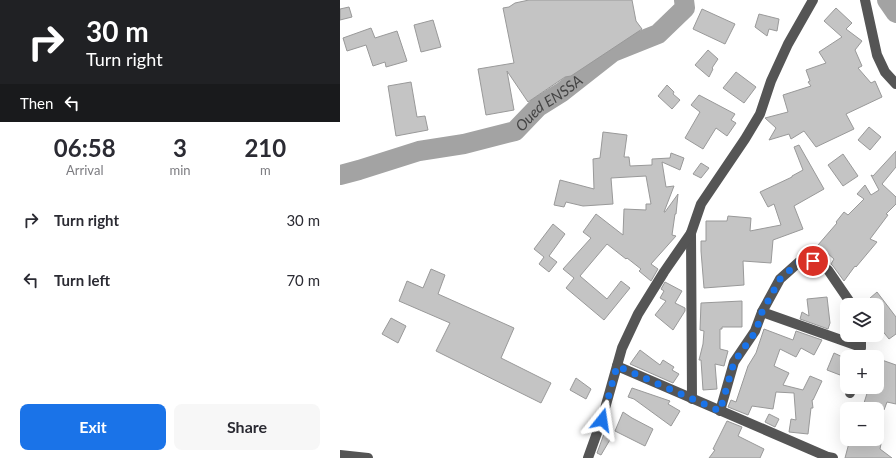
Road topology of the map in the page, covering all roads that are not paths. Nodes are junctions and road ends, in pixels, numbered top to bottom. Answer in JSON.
{"nodes":[{"id":1,"x":814,"y":0,"type":"edge"},
{"id":2,"x":864,"y":0,"type":"edge"},
{"id":3,"x":896,"y":84,"type":"edge"},
{"id":4,"x":692,"y":233,"type":"junction"},
{"id":5,"x":847,"y":298,"type":"edge"},
{"id":6,"x":762,"y":312,"type":"junction"},
{"id":7,"x":861,"y":342,"type":"edge"},
{"id":8,"x":861,"y":347,"type":"junction"},
{"id":9,"x":860,"y":350,"type":"edge"},
{"id":10,"x":617,"y":366,"type":"junction"},
{"id":11,"x":692,"y":399,"type":"junction"},
{"id":12,"x":720,"y":411,"type":"junction"},
{"id":13,"x":340,"y":455,"type":"edge"},
{"id":14,"x":368,"y":458,"type":"edge"},
{"id":15,"x":588,"y":458,"type":"edge"},
{"id":16,"x":833,"y":458,"type":"edge"}],
"edges":[{"from":1,"to":4,"type":"street"},
{"from":2,"to":3,"type":"street"},
{"from":4,"to":10,"type":"street"},
{"from":4,"to":11,"type":"street"},
{"from":5,"to":6,"type":"street"},
{"from":6,"to":8,"type":"street"},
{"from":6,"to":12,"type":"street"},
{"from":7,"to":8,"type":"street"},
{"from":8,"to":9,"type":"street"},
{"from":10,"to":11,"type":"street"},
{"from":10,"to":15,"type":"street"},
{"from":11,"to":12,"type":"street"},
{"from":12,"to":16,"type":"street"},
{"from":13,"to":14,"type":"street"}]}
